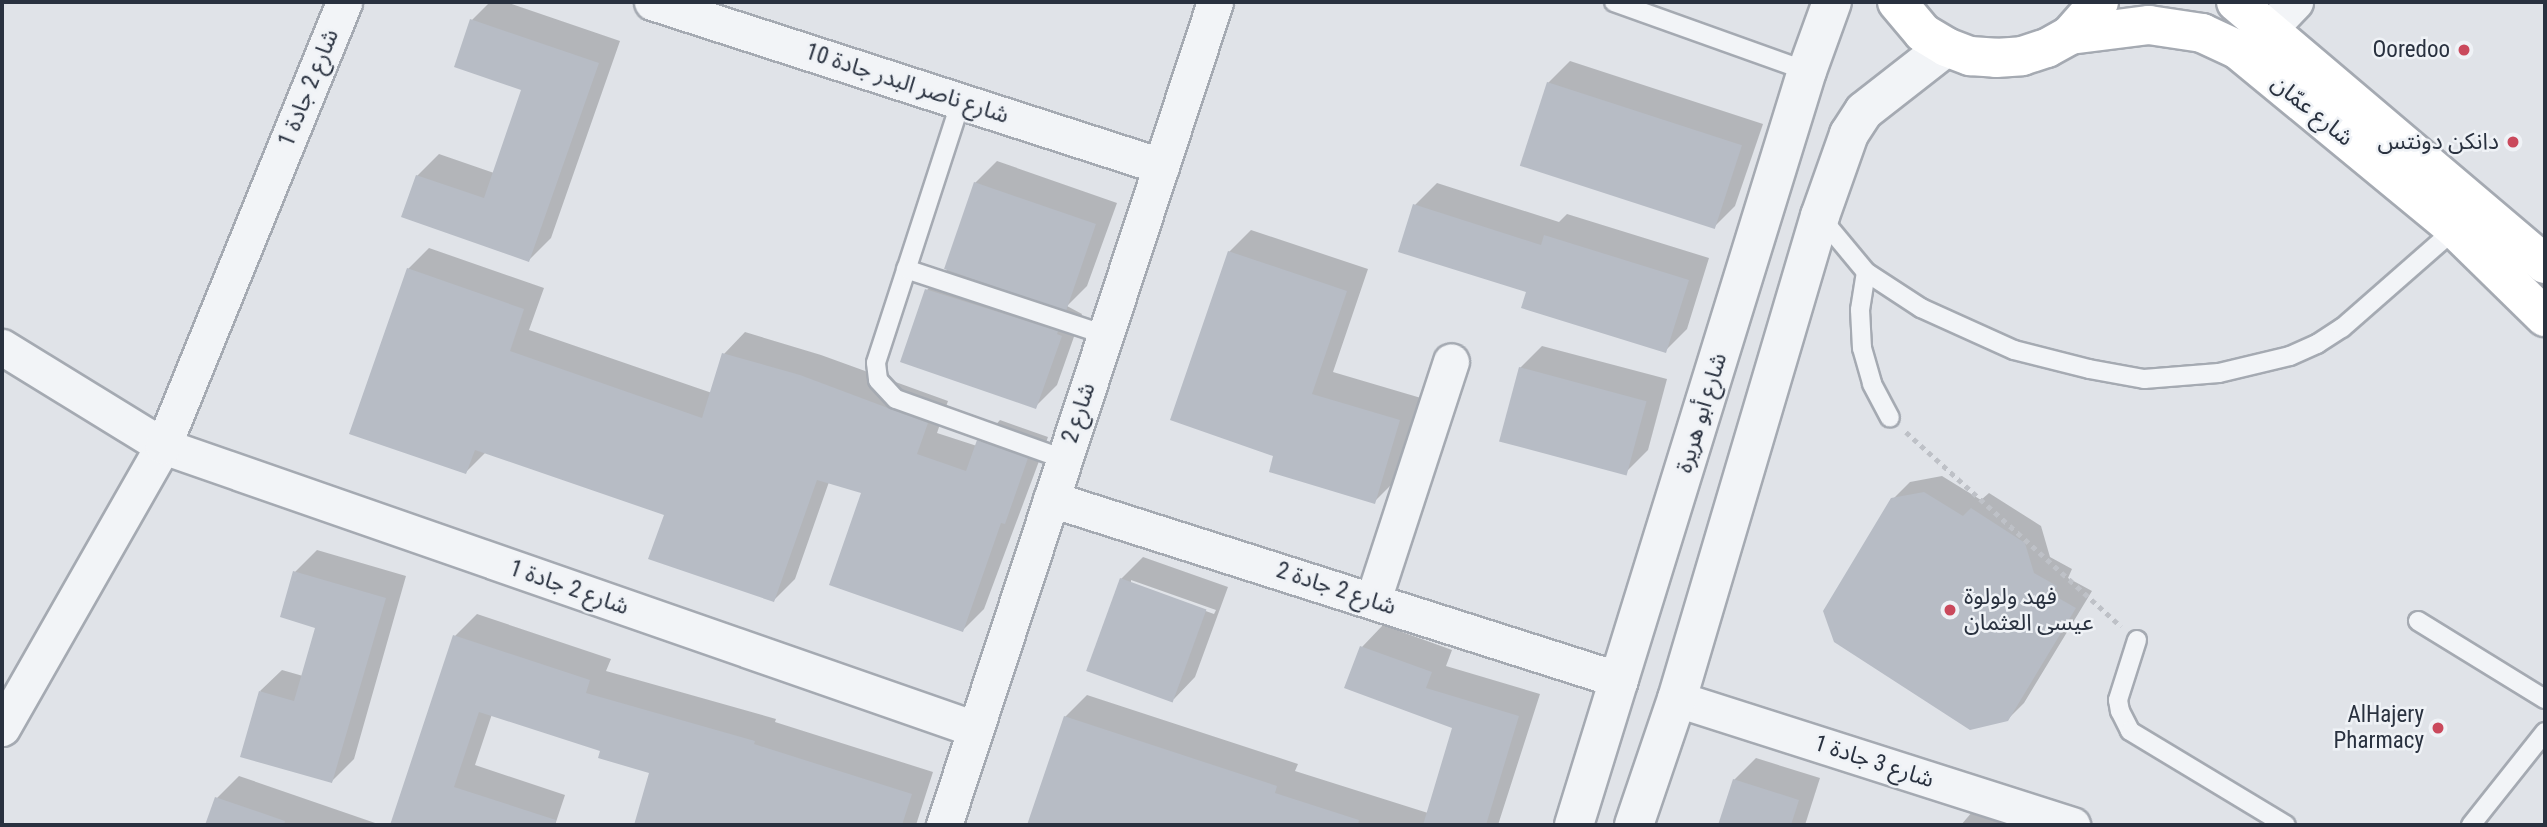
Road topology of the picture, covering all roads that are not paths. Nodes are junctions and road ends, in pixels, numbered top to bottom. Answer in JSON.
{"nodes":[{"id":1,"x":344,"y":2,"type":"edge"},
{"id":2,"x":652,"y":2,"type":"edge"},
{"id":3,"x":1215,"y":2,"type":"edge"},
{"id":4,"x":1614,"y":2,"type":"edge"},
{"id":5,"x":1832,"y":2,"type":"edge"},
{"id":6,"x":1897,"y":2,"type":"edge"},
{"id":7,"x":2099,"y":2,"type":"edge"},
{"id":8,"x":2236,"y":2,"type":"edge"},
{"id":9,"x":2295,"y":2,"type":"edge"},
{"id":10,"x":2268,"y":30,"type":"junction"},
{"id":11,"x":2070,"y":35,"type":"junction"},
{"id":12,"x":1946,"y":47,"type":"junction"},
{"id":13,"x":1807,"y":71,"type":"junction"},
{"id":14,"x":961,"y":101,"type":"junction"},
{"id":15,"x":1161,"y":166,"type":"junction"},
{"id":16,"x":1820,"y":216,"type":"junction"},
{"id":17,"x":2455,"y":229,"type":"junction"},
{"id":18,"x":2545,"y":264,"type":"edge"},
{"id":19,"x":906,"y":269,"type":"junction"},
{"id":20,"x":1866,"y":272,"type":"junction"},
{"id":21,"x":2545,"y":317,"type":"edge"},
{"id":22,"x":1105,"y":335,"type":"junction"},
{"id":23,"x":2,"y":347,"type":"edge"},
{"id":24,"x":1451,"y":361,"type":"dead end"},
{"id":25,"x":1890,"y":418,"type":"road end"},
{"id":26,"x":163,"y":446,"type":"junction"},
{"id":27,"x":1064,"y":459,"type":"junction"},
{"id":28,"x":1051,"y":499,"type":"junction"},
{"id":29,"x":1373,"y":600,"type":"junction"},
{"id":30,"x":2418,"y":621,"type":"dead end"},
{"id":31,"x":2137,"y":640,"type":"road end"},
{"id":32,"x":1620,"y":680,"type":"junction"},
{"id":33,"x":1677,"y":699,"type":"junction"},
{"id":34,"x":2545,"y":699,"type":"edge"},
{"id":35,"x":2,"y":728,"type":"edge"},
{"id":36,"x":975,"y":729,"type":"junction"},
{"id":37,"x":2545,"y":732,"type":"edge"},
{"id":38,"x":944,"y":825,"type":"edge"},
{"id":39,"x":1574,"y":825,"type":"edge"},
{"id":40,"x":1634,"y":825,"type":"edge"},
{"id":41,"x":2072,"y":825,"type":"edge"},
{"id":42,"x":2286,"y":825,"type":"edge"},
{"id":43,"x":2471,"y":825,"type":"edge"}],
"edges":[{"from":1,"to":26,"type":"street","name":"شارع 2 جادة 1"},
{"from":2,"to":14,"type":"street","name":"شارع ناصر البدر جادة 10"},
{"from":3,"to":15,"type":"street","name":"شارع 2"},
{"from":4,"to":13,"type":"lane"},
{"from":5,"to":13,"type":"street","name":"شارع أبو هريرة"},
{"from":6,"to":12,"type":"main road"},
{"from":7,"to":11,"type":"main road"},
{"from":8,"to":10,"type":"main road","name":"شارع عمّان"},
{"from":9,"to":10,"type":"street"},
{"from":10,"to":18,"type":"main road","name":"شارع عمّان"},
{"from":11,"to":12,"type":"main road"},
{"from":11,"to":17,"type":"main road","name":"شارع عمّان"},
{"from":12,"to":16,"type":"street"},
{"from":13,"to":32,"type":"street","name":"شارع أبو هريرة"},
{"from":14,"to":15,"type":"street","name":"شارع ناصر البدر جادة 10"},
{"from":14,"to":19,"type":"lane"},
{"from":15,"to":22,"type":"street","name":"شارع 2"},
{"from":16,"to":20,"type":"lane"},
{"from":16,"to":33,"type":"street"},
{"from":17,"to":20,"type":"lane"},
{"from":17,"to":21,"type":"main road","name":"شارع عمّان"},
{"from":19,"to":22,"type":"lane"},
{"from":19,"to":27,"type":"lane"},
{"from":20,"to":25,"type":"lane"},
{"from":22,"to":27,"type":"street","name":"شارع 2"},
{"from":23,"to":26,"type":"street","name":"شارع 2 جادة 1"},
{"from":24,"to":29,"type":"street"},
{"from":26,"to":35,"type":"street","name":"شارع 2 جادة 1"},
{"from":26,"to":36,"type":"street","name":"شارع 2 جادة 1"},
{"from":27,"to":28,"type":"street","name":"شارع 2"},
{"from":28,"to":29,"type":"street","name":"شارع 2 جادة 2"},
{"from":28,"to":36,"type":"street","name":"شارع 2"},
{"from":29,"to":32,"type":"street","name":"شارع 2 جادة 2"},
{"from":30,"to":34,"type":"lane"},
{"from":31,"to":42,"type":"lane"},
{"from":32,"to":39,"type":"street","name":"شارع أبو هريرة"},
{"from":33,"to":40,"type":"street"},
{"from":33,"to":41,"type":"street","name":"شارع 3 جادة 1"},
{"from":36,"to":38,"type":"street","name":"شارع 2"},
{"from":37,"to":43,"type":"lane"}]}
